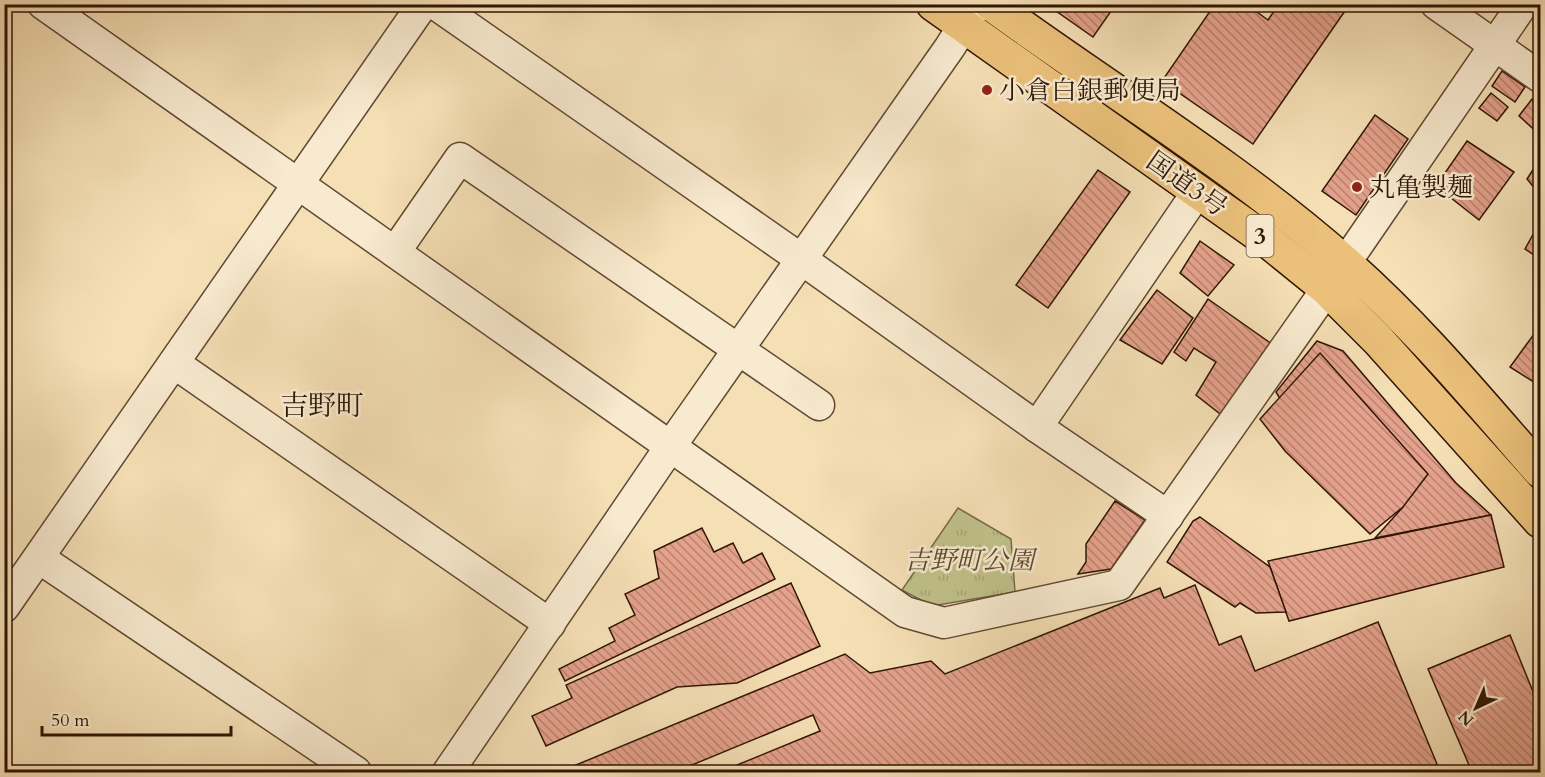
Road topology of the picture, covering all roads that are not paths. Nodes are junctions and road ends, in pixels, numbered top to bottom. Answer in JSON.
{"nodes":[{"id":1,"x":43,"y":4,"type":"edge"},
{"id":2,"x":423,"y":4,"type":"edge"},
{"id":3,"x":435,"y":4,"type":"edge"},
{"id":4,"x":933,"y":4,"type":"edge"},
{"id":5,"x":991,"y":4,"type":"edge"},
{"id":6,"x":1436,"y":4,"type":"edge"},
{"id":7,"x":1523,"y":4,"type":"edge"},
{"id":8,"x":970,"y":15,"type":"edge"},
{"id":9,"x":1495,"y":45,"type":"junction"},
{"id":10,"x":1540,"y":77,"type":"edge"},
{"id":11,"x":298,"y":183,"type":"junction"},
{"id":12,"x":1198,"y":192,"type":"junction"},
{"id":13,"x":395,"y":252,"type":"junction"},
{"id":14,"x":801,"y":259,"type":"junction"},
{"id":15,"x":1345,"y":262,"type":"junction"},
{"id":16,"x":1326,"y":289,"type":"junction"},
{"id":17,"x":738,"y":349,"type":"junction"},
{"id":18,"x":174,"y":363,"type":"junction"},
{"id":19,"x":819,"y":405,"type":"dead end"},
{"id":20,"x":1037,"y":428,"type":"junction"},
{"id":21,"x":670,"y":447,"type":"junction"},
{"id":22,"x":1540,"y":471,"type":"edge"},
{"id":23,"x":1168,"y":516,"type":"junction"},
{"id":24,"x":1540,"y":521,"type":"edge"},
{"id":25,"x":39,"y":558,"type":"junction"},
{"id":26,"x":4,"y":607,"type":"edge"},
{"id":27,"x":550,"y":624,"type":"junction"},
{"id":28,"x":356,"y":772,"type":"edge"},
{"id":29,"x":448,"y":772,"type":"edge"}],
"edges":[{"from":1,"to":11,"type":"street"},
{"from":2,"to":11,"type":"street"},
{"from":3,"to":14,"type":"street"},
{"from":4,"to":8,"type":"highway","name":"国道3号","number":"3"},
{"from":5,"to":15,"type":"highway","name":"国道3号","number":"3"},
{"from":6,"to":9,"type":"street"},
{"from":7,"to":9,"type":"street"},
{"from":8,"to":12,"type":"highway","name":"国道3号","number":"3"},
{"from":8,"to":14,"type":"street"},
{"from":9,"to":10,"type":"street"},
{"from":9,"to":15,"type":"street"},
{"from":11,"to":13,"type":"street"},
{"from":11,"to":18,"type":"street"},
{"from":12,"to":16,"type":"highway","name":"国道3号","number":"3"},
{"from":12,"to":20,"type":"street"},
{"from":13,"to":17,"type":"street"},
{"from":13,"to":21,"type":"street"},
{"from":14,"to":17,"type":"street"},
{"from":14,"to":20,"type":"street"},
{"from":15,"to":16,"type":"street"},
{"from":15,"to":22,"type":"highway","name":"国道3号","number":"3"},
{"from":16,"to":23,"type":"street"},
{"from":16,"to":24,"type":"highway","name":"国道3号","number":"3"},
{"from":17,"to":19,"type":"street"},
{"from":17,"to":21,"type":"street"},
{"from":18,"to":25,"type":"street"},
{"from":18,"to":27,"type":"street"},
{"from":20,"to":23,"type":"street"},
{"from":21,"to":23,"type":"street"},
{"from":21,"to":27,"type":"street"},
{"from":25,"to":26,"type":"street"},
{"from":25,"to":28,"type":"street"},
{"from":27,"to":29,"type":"street"}]}
